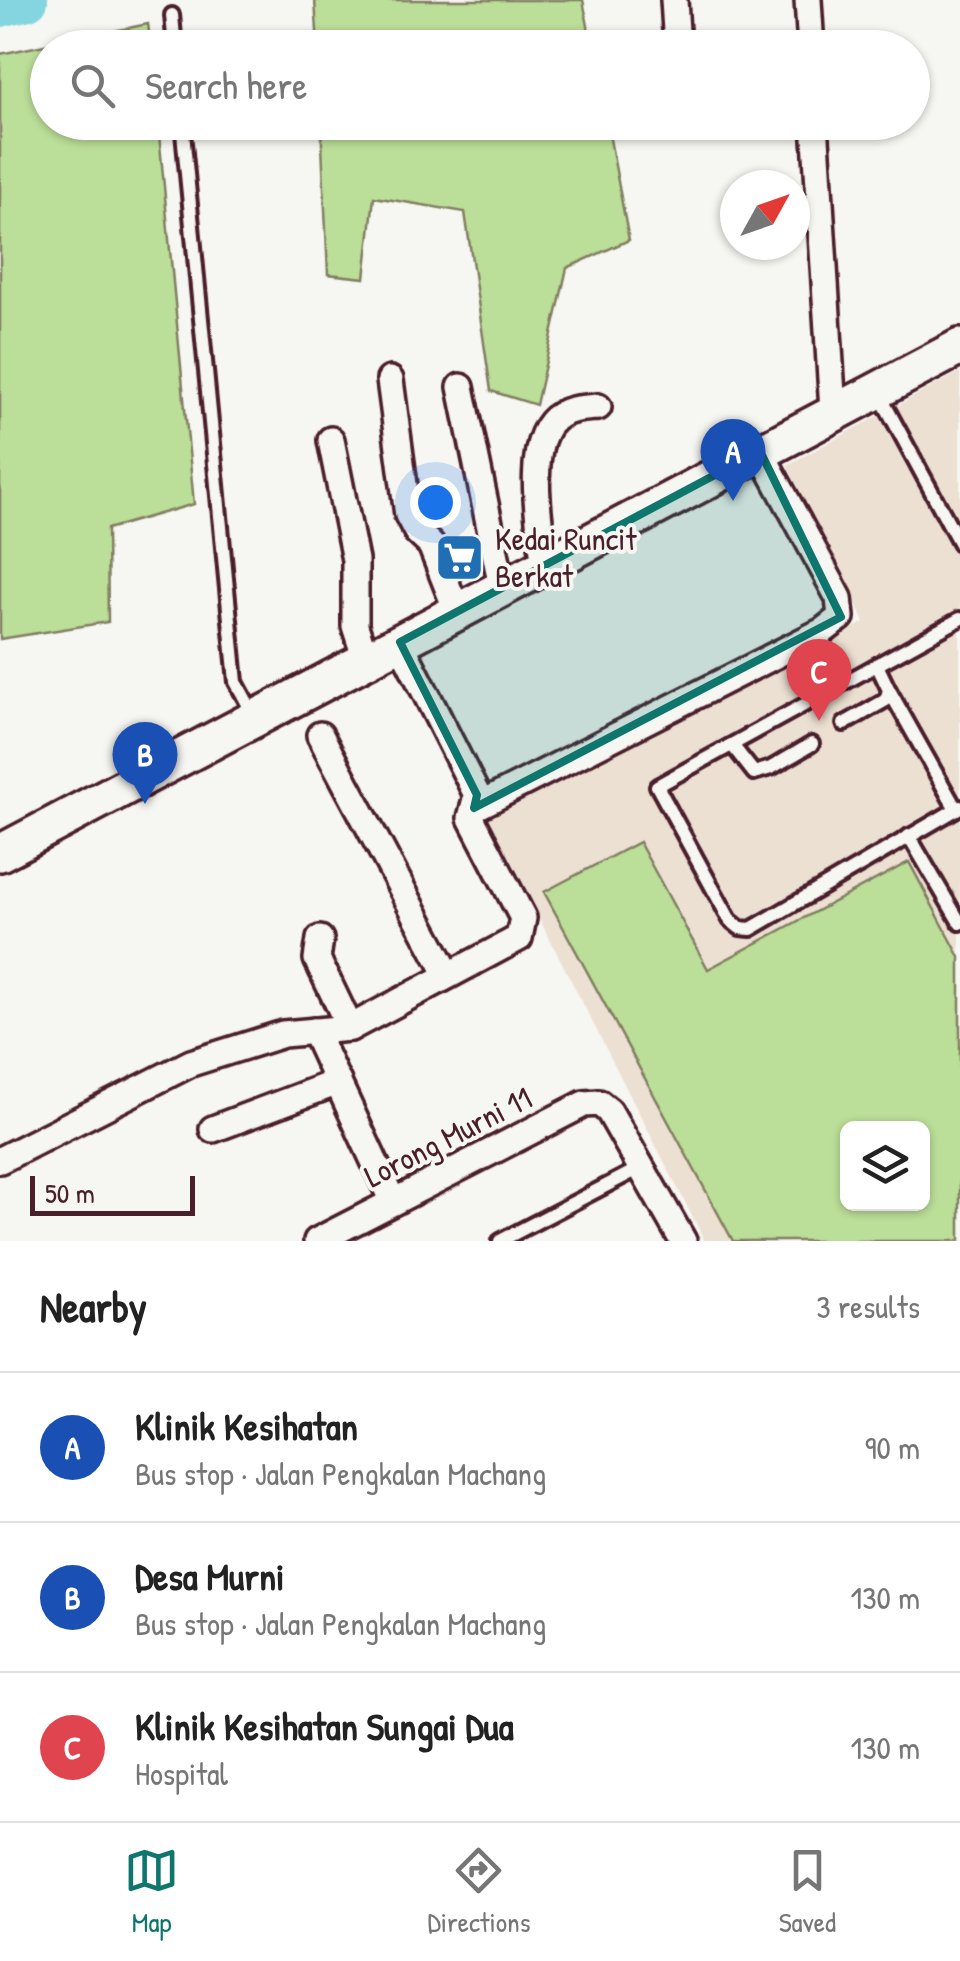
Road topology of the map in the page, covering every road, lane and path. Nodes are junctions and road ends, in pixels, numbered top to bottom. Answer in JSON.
{"nodes":[{"id":1,"x":674,"y":0,"type":"edge"},
{"id":2,"x":808,"y":0,"type":"edge"},
{"id":3,"x":172,"y":16,"type":"dead end"},
{"id":4,"x":173,"y":30,"type":"edge"},
{"id":5,"x":676,"y":30,"type":"edge"},
{"id":6,"x":810,"y":30,"type":"edge"},
{"id":7,"x":184,"y":140,"type":"edge"},
{"id":8,"x":816,"y":140,"type":"edge"},
{"id":9,"x":960,"y":347,"type":"edge"},
{"id":10,"x":390,"y":380,"type":"dead end"},
{"id":11,"x":461,"y":387,"type":"dead end"},
{"id":12,"x":876,"y":388,"type":"junction"},
{"id":13,"x":598,"y":407,"type":"dead end"},
{"id":14,"x":833,"y":412,"type":"junction"},
{"id":15,"x":331,"y":440,"type":"dead end"},
{"id":16,"x":760,"y":451,"type":"junction"},
{"id":17,"x":960,"y":544,"type":"edge"},
{"id":18,"x":545,"y":565,"type":"junction"},
{"id":19,"x":502,"y":586,"type":"junction"},
{"id":20,"x":457,"y":611,"type":"junction"},
{"id":21,"x":960,"y":619,"type":"edge"},
{"id":22,"x":400,"y":642,"type":"junction"},
{"id":23,"x":366,"y":660,"type":"junction"},
{"id":24,"x":877,"y":665,"type":"junction"},
{"id":25,"x":889,"y":690,"type":"junction"},
{"id":26,"x":255,"y":718,"type":"junction"},
{"id":27,"x":844,"y":724,"type":"dead end"},
{"id":28,"x":320,"y":735,"type":"dead end"},
{"id":29,"x":812,"y":744,"type":"dead end"},
{"id":30,"x":732,"y":745,"type":"junction"},
{"id":31,"x":474,"y":808,"type":"junction"},
{"id":32,"x":958,"y":808,"type":"edge"},
{"id":33,"x":909,"y":836,"type":"junction"},
{"id":34,"x":1,"y":848,"type":"edge"},
{"id":35,"x":960,"y":924,"type":"edge"},
{"id":36,"x":320,"y":939,"type":"dead end"},
{"id":37,"x":448,"y":976,"type":"junction"},
{"id":38,"x":350,"y":1028,"type":"junction"},
{"id":39,"x":314,"y":1031,"type":"junction"},
{"id":40,"x":338,"y":1082,"type":"junction"},
{"id":41,"x":213,"y":1129,"type":"dead end"},
{"id":42,"x":0,"y":1160,"type":"edge"},
{"id":43,"x":642,"y":1167,"type":"junction"},
{"id":44,"x":393,"y":1202,"type":"junction"},
{"id":45,"x":318,"y":1241,"type":"edge"},
{"id":46,"x":500,"y":1241,"type":"edge"},
{"id":47,"x":683,"y":1241,"type":"edge"}],
"edges":[{"from":1,"to":5,"type":"street"},
{"from":2,"to":6,"type":"street"},
{"from":3,"to":4,"type":"lane"},
{"from":7,"to":26,"type":"lane"},
{"from":8,"to":14,"type":"street"},
{"from":9,"to":12,"type":"main road"},
{"from":10,"to":20,"type":"street"},
{"from":11,"to":19,"type":"street"},
{"from":12,"to":14,"type":"main road"},
{"from":12,"to":17,"type":"lane"},
{"from":13,"to":18,"type":"street"},
{"from":14,"to":16,"type":"main road"},
{"from":15,"to":23,"type":"street"},
{"from":16,"to":18,"type":"main road"},
{"from":16,"to":31,"type":"street"},
{"from":18,"to":19,"type":"main road"},
{"from":19,"to":20,"type":"main road"},
{"from":20,"to":22,"type":"main road"},
{"from":21,"to":24,"type":"lane"},
{"from":22,"to":23,"type":"main road"},
{"from":22,"to":31,"type":"street"},
{"from":23,"to":26,"type":"main road"},
{"from":24,"to":25,"type":"lane"},
{"from":24,"to":30,"type":"lane"},
{"from":25,"to":27,"type":"lane"},
{"from":25,"to":32,"type":"lane"},
{"from":26,"to":34,"type":"main road"},
{"from":28,"to":37,"type":"street"},
{"from":29,"to":30,"type":"lane"},
{"from":30,"to":33,"type":"lane"},
{"from":31,"to":37,"type":"street"},
{"from":32,"to":33,"type":"lane"},
{"from":33,"to":35,"type":"lane"},
{"from":36,"to":38,"type":"street"},
{"from":37,"to":38,"type":"street"},
{"from":38,"to":39,"type":"street"},
{"from":39,"to":40,"type":"street"},
{"from":39,"to":42,"type":"street"},
{"from":40,"to":41,"type":"street"},
{"from":40,"to":44,"type":"street"},
{"from":43,"to":44,"type":"street","name":"Lorong Murni 11"},
{"from":43,"to":46,"type":"lane"},
{"from":43,"to":47,"type":"street"},
{"from":44,"to":45,"type":"street","name":"Lorong Murni 11"}]}
